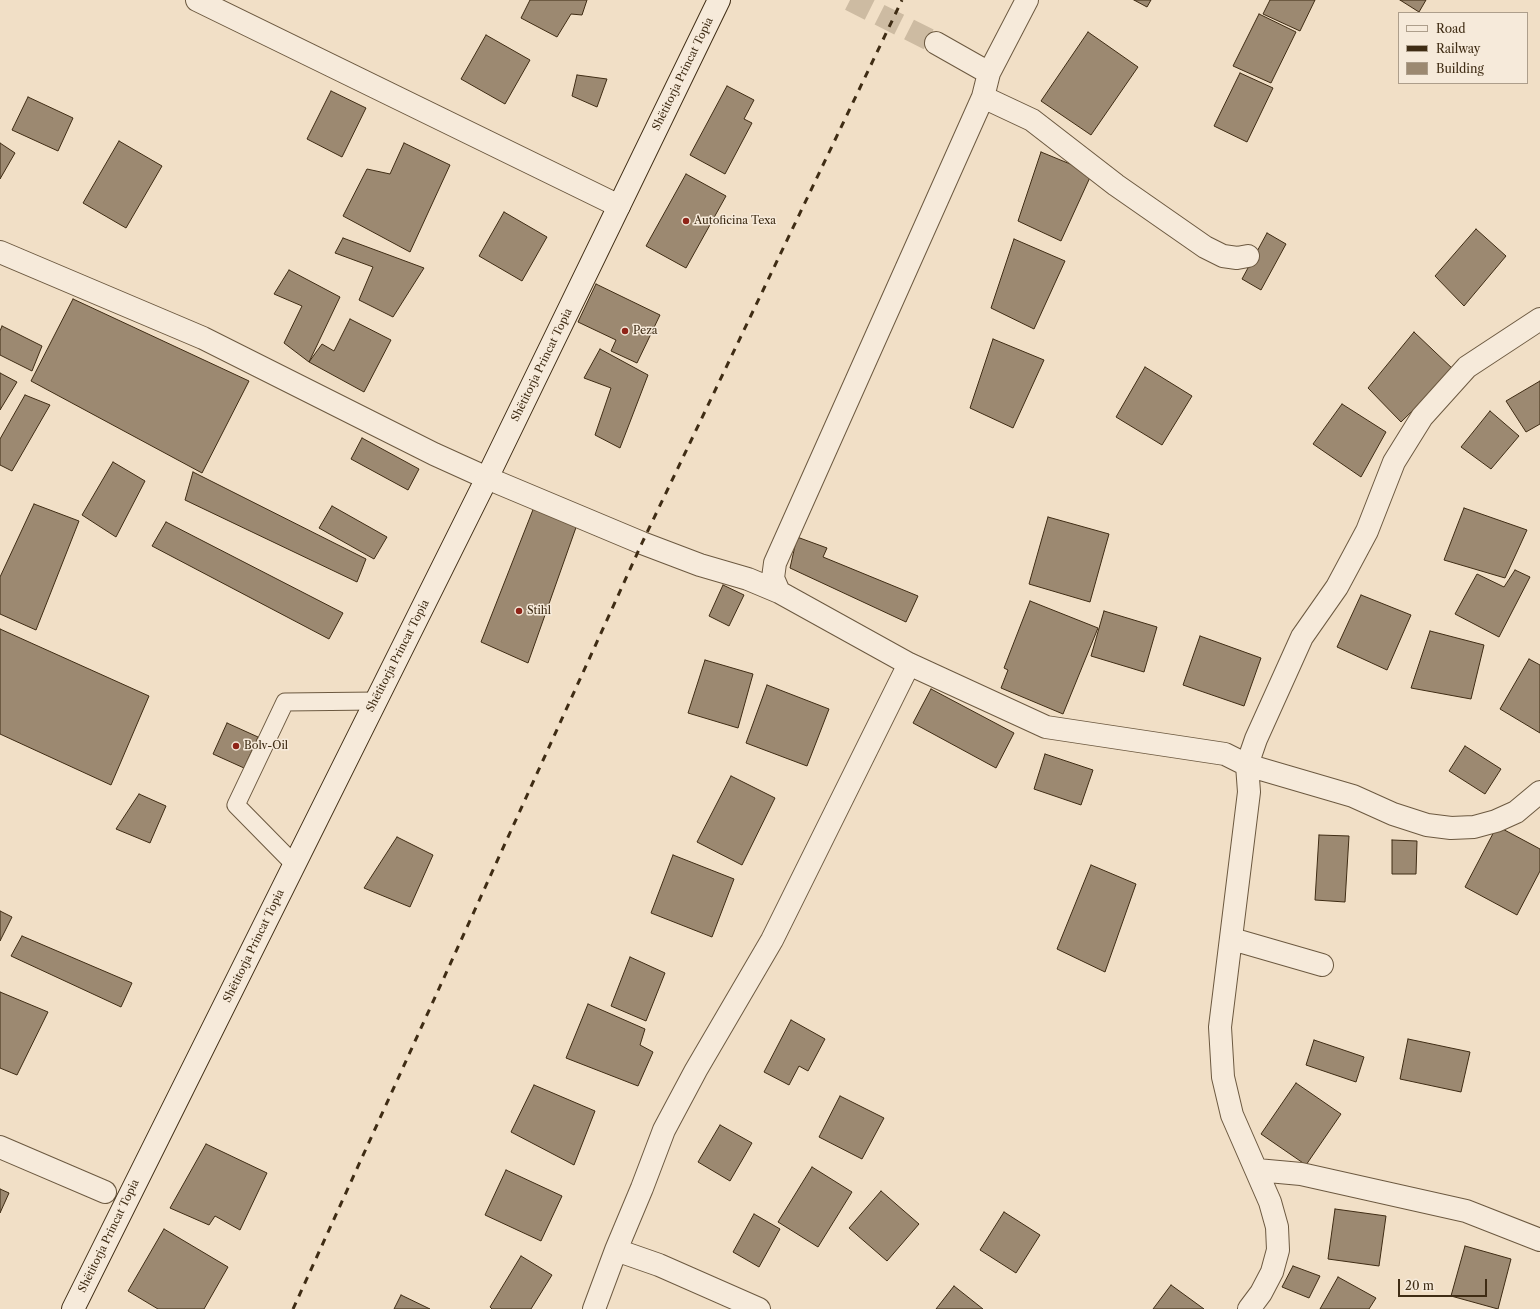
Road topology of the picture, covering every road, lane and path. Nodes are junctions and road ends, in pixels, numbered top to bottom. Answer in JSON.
{"nodes":[{"id":1,"x":197,"y":0,"type":"edge"},
{"id":2,"x":719,"y":0,"type":"edge"},
{"id":3,"x":1027,"y":0,"type":"edge"},
{"id":4,"x":936,"y":43,"type":"tunnel mouth"},
{"id":5,"x":989,"y":73,"type":"junction"},
{"id":6,"x":983,"y":97,"type":"junction"},
{"id":7,"x":619,"y":206,"type":"junction"},
{"id":8,"x":0,"y":252,"type":"edge"},
{"id":9,"x":1248,"y":256,"type":"dead end"},
{"id":10,"x":1540,"y":319,"type":"edge"},
{"id":11,"x":487,"y":478,"type":"junction"},
{"id":12,"x":776,"y":563,"type":"junction"},
{"id":13,"x":748,"y":579,"type":"junction"},
{"id":14,"x":779,"y":592,"type":"junction"},
{"id":15,"x":910,"y":664,"type":"junction"},
{"id":16,"x":376,"y":701,"type":"junction"},
{"id":17,"x":1247,"y":765,"type":"junction"},
{"id":18,"x":1540,"y":792,"type":"edge"},
{"id":19,"x":294,"y":864,"type":"junction"},
{"id":20,"x":1232,"y":939,"type":"junction"},
{"id":21,"x":1322,"y":965,"type":"dead end"},
{"id":22,"x":0,"y":1147,"type":"edge"},
{"id":23,"x":1257,"y":1170,"type":"junction"},
{"id":24,"x":105,"y":1192,"type":"dead end"},
{"id":25,"x":1540,"y":1240,"type":"edge"},
{"id":26,"x":616,"y":1250,"type":"junction"},
{"id":27,"x":73,"y":1309,"type":"edge"},
{"id":28,"x":594,"y":1309,"type":"edge"},
{"id":29,"x":759,"y":1309,"type":"edge"},
{"id":30,"x":1249,"y":1309,"type":"edge"}],
"edges":[{"from":1,"to":7,"type":"street"},
{"from":2,"to":7,"type":"street","name":"Shëtitorja Princat Topia"},
{"from":3,"to":5,"type":"street"},
{"from":4,"to":5,"type":"street"},
{"from":5,"to":6,"type":"street"},
{"from":6,"to":9,"type":"street"},
{"from":6,"to":12,"type":"street"},
{"from":7,"to":11,"type":"street","name":"Shëtitorja Princat Topia"},
{"from":8,"to":11,"type":"street"},
{"from":10,"to":17,"type":"street"},
{"from":11,"to":13,"type":"street"},
{"from":11,"to":16,"type":"street","name":"Shëtitorja Princat Topia"},
{"from":12,"to":13,"type":"street"},
{"from":12,"to":14,"type":"street"},
{"from":13,"to":14,"type":"street"},
{"from":14,"to":15,"type":"street"},
{"from":15,"to":17,"type":"street"},
{"from":15,"to":26,"type":"street"},
{"from":16,"to":19,"type":"street","name":"Shëtitorja Princat Topia"},
{"from":16,"to":19,"type":"lane"},
{"from":17,"to":18,"type":"street"},
{"from":17,"to":20,"type":"street"},
{"from":19,"to":27,"type":"street","name":"Shëtitorja Princat Topia"},
{"from":20,"to":21,"type":"street"},
{"from":20,"to":23,"type":"street"},
{"from":22,"to":24,"type":"street"},
{"from":23,"to":25,"type":"street"},
{"from":23,"to":30,"type":"street"},
{"from":26,"to":28,"type":"street"},
{"from":26,"to":29,"type":"street"}]}
